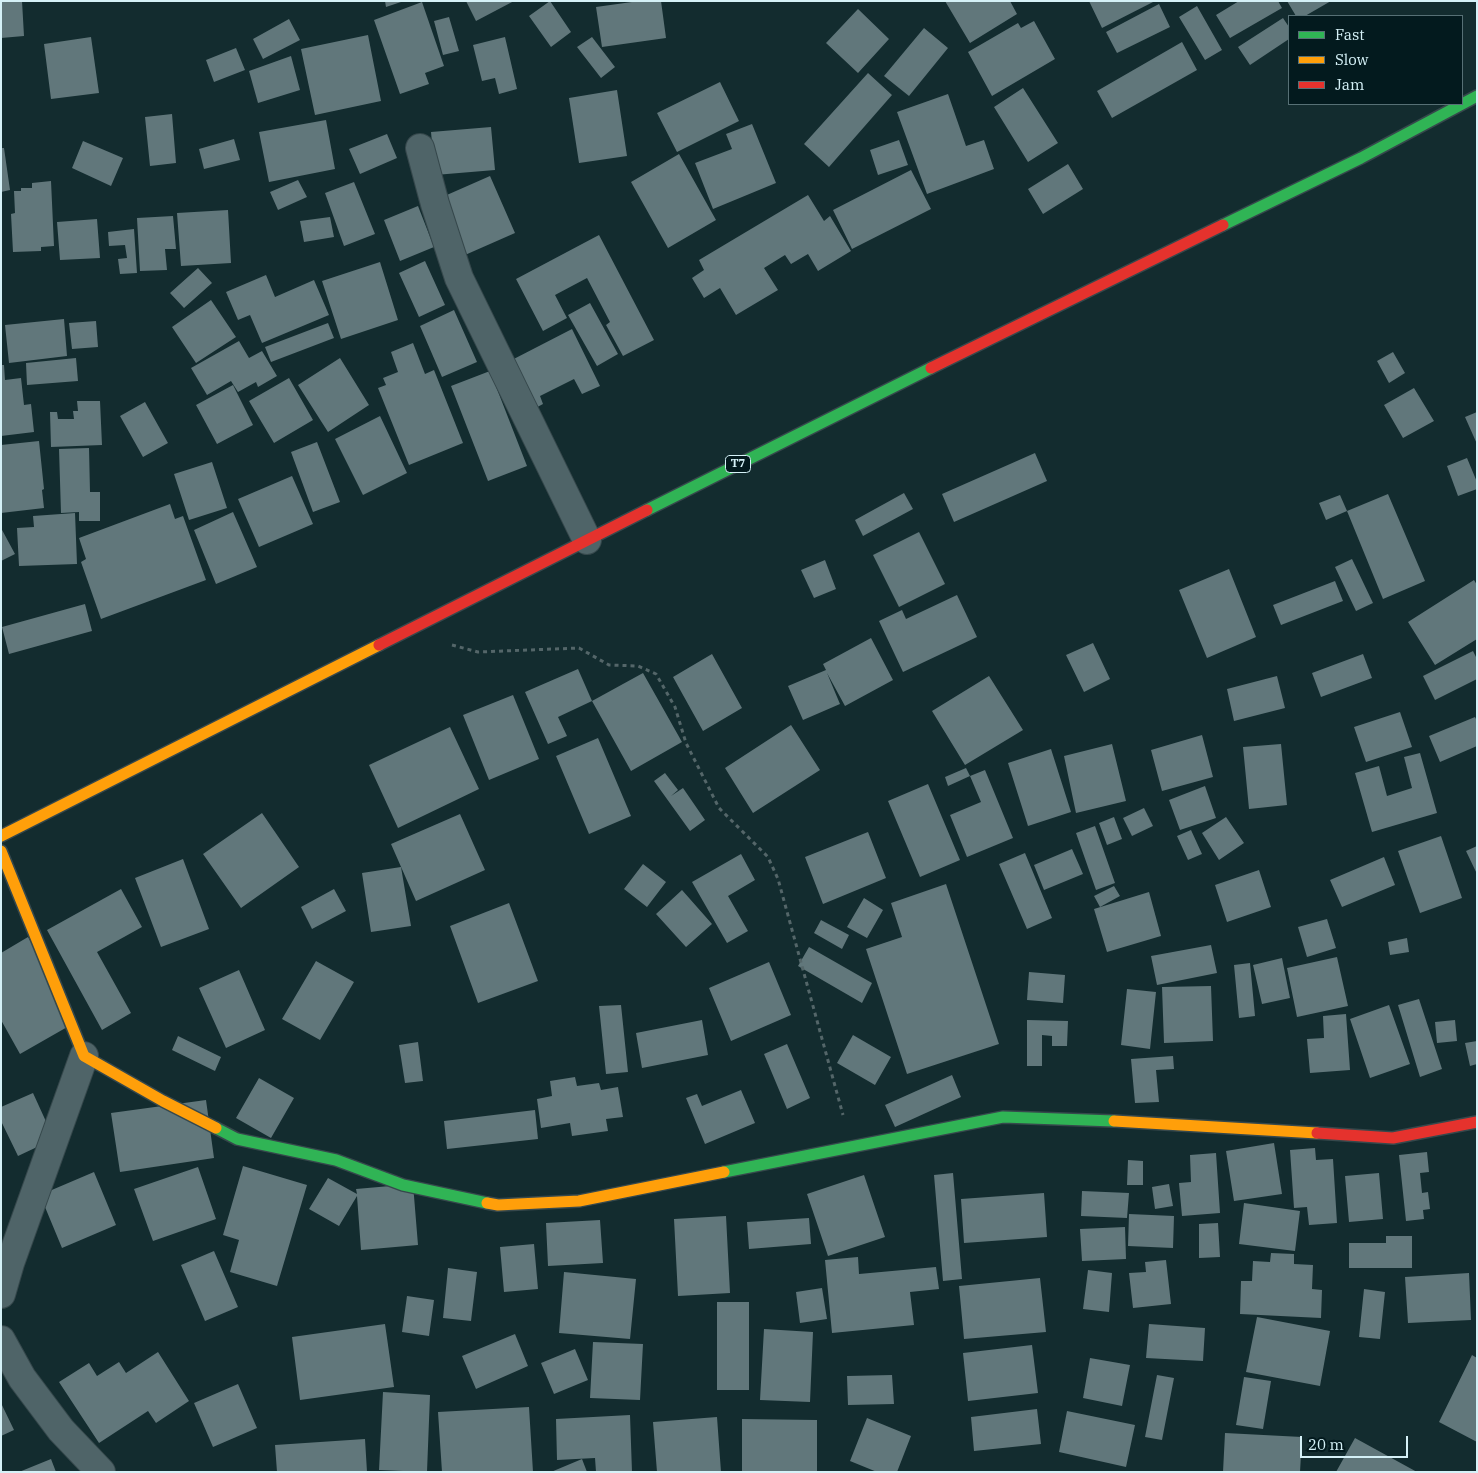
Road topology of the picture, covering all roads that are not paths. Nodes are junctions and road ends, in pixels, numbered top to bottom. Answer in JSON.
{"nodes":[{"id":1,"x":1477,"y":96,"type":"edge"},
{"id":2,"x":1463,"y":103,"type":"edge"},
{"id":3,"x":1460,"y":105,"type":"edge"},
{"id":4,"x":420,"y":148,"type":"dead end"},
{"id":5,"x":587,"y":540,"type":"junction"},
{"id":6,"x":1,"y":836,"type":"edge"},
{"id":7,"x":1,"y":851,"type":"edge"},
{"id":8,"x":84,"y":1056,"type":"junction"},
{"id":9,"x":1477,"y":1122,"type":"edge"},
{"id":10,"x":1,"y":1294,"type":"edge"},
{"id":11,"x":1,"y":1340,"type":"edge"},
{"id":12,"x":101,"y":1472,"type":"edge"}],
"edges":[{"from":1,"to":2,"type":"main road","number":"T7"},
{"from":3,"to":5,"type":"main road","number":"T7"},
{"from":4,"to":5,"type":"street"},
{"from":5,"to":6,"type":"main road","number":"T7"},
{"from":7,"to":8,"type":"main road"},
{"from":8,"to":9,"type":"main road"},
{"from":8,"to":10,"type":"street"},
{"from":11,"to":12,"type":"street"}]}
